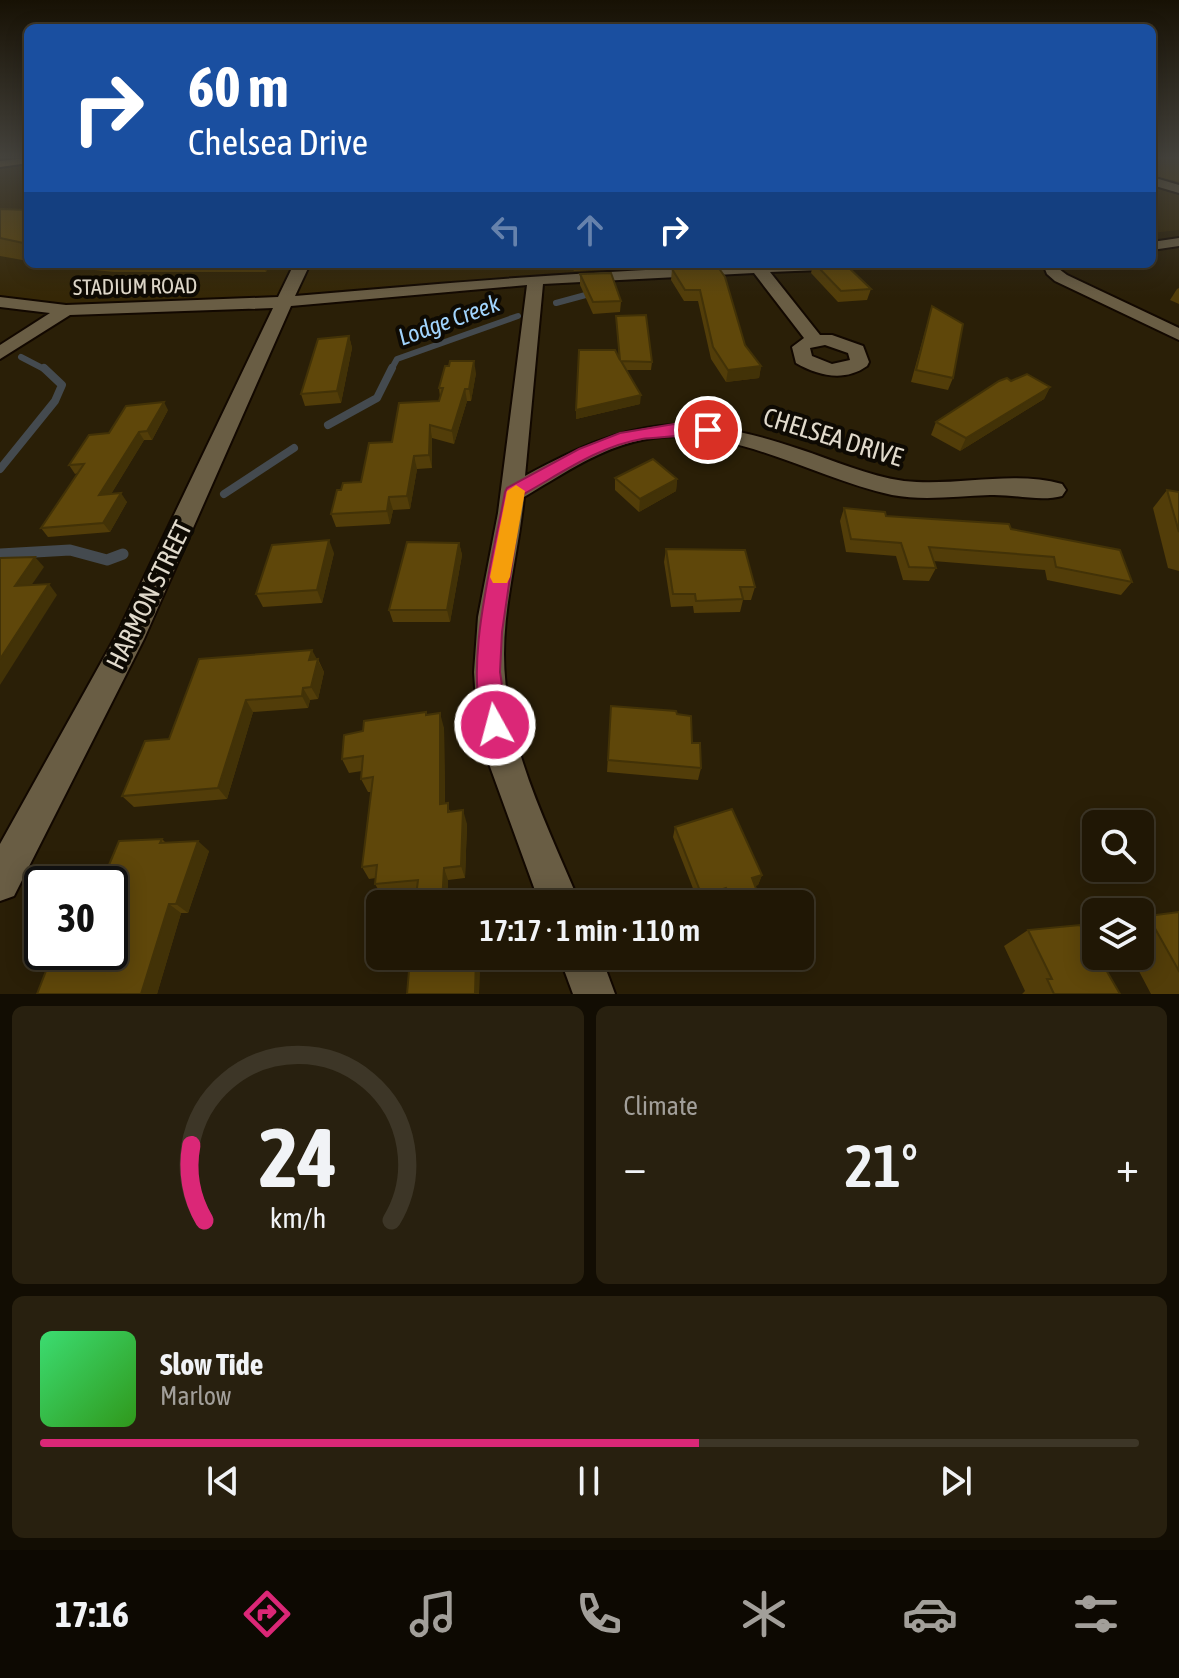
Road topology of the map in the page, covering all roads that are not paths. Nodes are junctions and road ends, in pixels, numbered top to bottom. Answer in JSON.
{"nodes":[{"id":1,"x":1179,"y":229,"type":"edge"},
{"id":2,"x":1156,"y":232,"type":"edge"},
{"id":3,"x":1179,"y":242,"type":"edge"},
{"id":4,"x":1156,"y":245,"type":"edge"},
{"id":5,"x":300,"y":268,"type":"edge"},
{"id":6,"x":776,"y":268,"type":"edge"},
{"id":7,"x":1052,"y":268,"type":"edge"},
{"id":8,"x":759,"y":269,"type":"junction"},
{"id":9,"x":535,"y":280,"type":"junction"},
{"id":10,"x":0,"y":302,"type":"edge"},
{"id":11,"x":284,"y":302,"type":"junction"},
{"id":12,"x":66,"y":310,"type":"junction"},
{"id":13,"x":1179,"y":335,"type":"edge"},
{"id":14,"x":815,"y":340,"type":"dead end"},
{"id":15,"x":0,"y":353,"type":"edge"},
{"id":16,"x":1054,"y":490,"type":"dead end"},
{"id":17,"x":514,"y":492,"type":"junction"},
{"id":18,"x":0,"y":882,"type":"edge"},
{"id":19,"x":555,"y":890,"type":"edge"},
{"id":20,"x":585,"y":970,"type":"edge"},
{"id":21,"x":594,"y":994,"type":"edge"}],
"edges":[{"from":1,"to":2,"type":"street"},
{"from":3,"to":4,"type":"street"},
{"from":5,"to":11,"type":"street","name":"HARMON STREET"},
{"from":6,"to":8,"type":"street","name":"STADIUM ROAD"},
{"from":7,"to":13,"type":"street"},
{"from":8,"to":9,"type":"street","name":"STADIUM ROAD"},
{"from":8,"to":14,"type":"street"},
{"from":9,"to":11,"type":"street","name":"STADIUM ROAD"},
{"from":9,"to":17,"type":"street"},
{"from":10,"to":12,"type":"street","name":"STADIUM ROAD"},
{"from":11,"to":12,"type":"street","name":"STADIUM ROAD"},
{"from":11,"to":18,"type":"street","name":"HARMON STREET"},
{"from":12,"to":15,"type":"street"},
{"from":16,"to":17,"type":"street","name":"CHELSEA DRIVE"},
{"from":17,"to":19,"type":"street"},
{"from":20,"to":21,"type":"street"}]}
